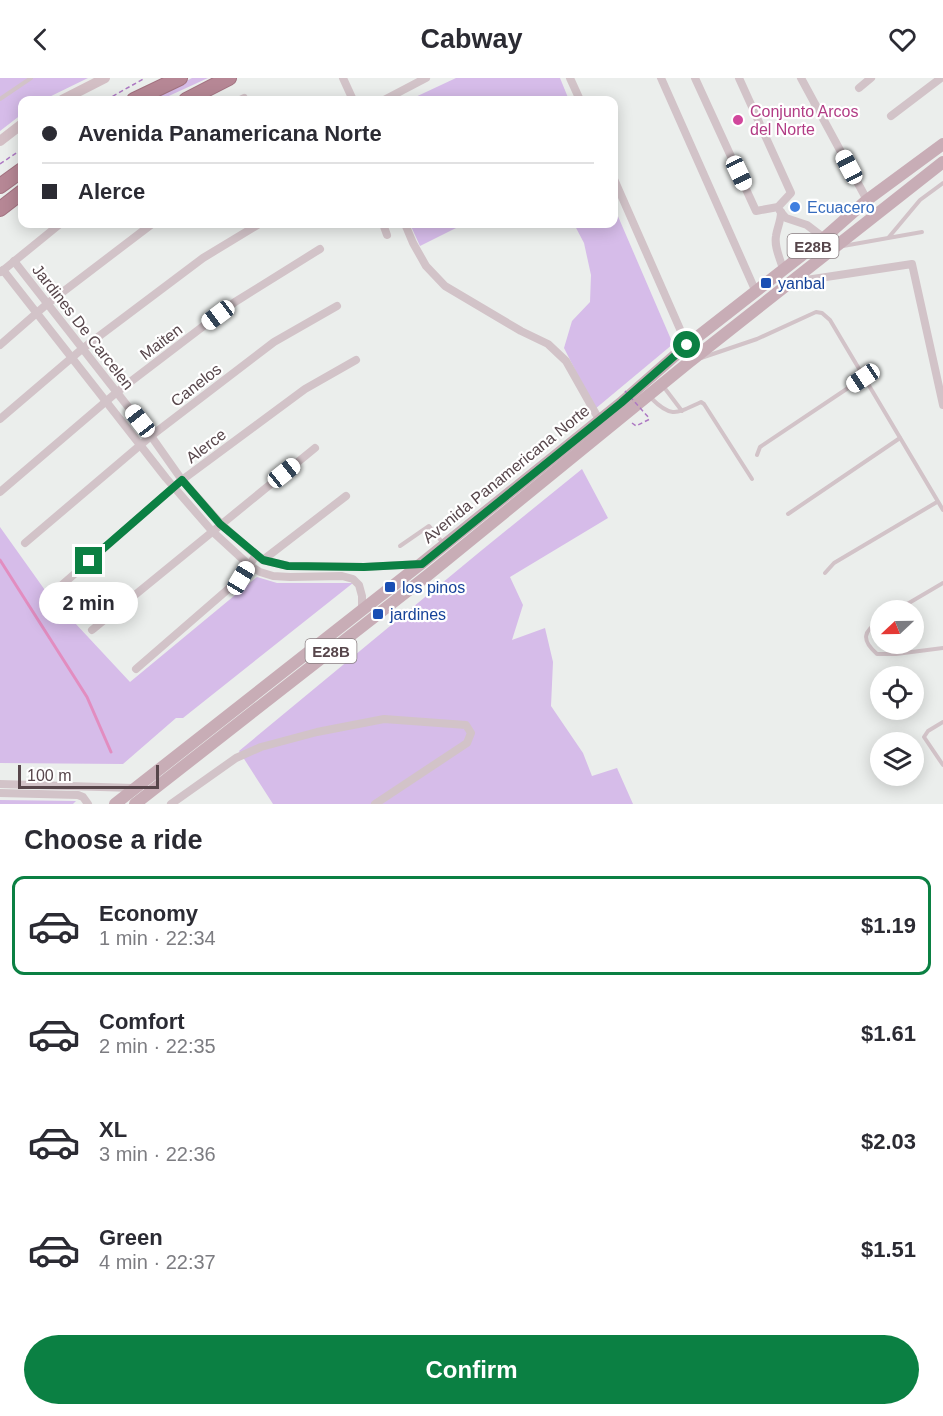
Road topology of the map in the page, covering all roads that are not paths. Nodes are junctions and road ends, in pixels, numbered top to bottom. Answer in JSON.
{"nodes":[{"id":1,"x":31,"y":78,"type":"edge"},
{"id":2,"x":105,"y":78,"type":"edge"},
{"id":3,"x":180,"y":78,"type":"edge"},
{"id":4,"x":230,"y":78,"type":"edge"},
{"id":5,"x":343,"y":78,"type":"edge"},
{"id":6,"x":426,"y":78,"type":"edge"},
{"id":7,"x":570,"y":78,"type":"edge"},
{"id":8,"x":661,"y":78,"type":"edge"},
{"id":9,"x":695,"y":78,"type":"edge"},
{"id":10,"x":739,"y":78,"type":"edge"},
{"id":11,"x":801,"y":78,"type":"edge"},
{"id":12,"x":871,"y":78,"type":"edge"},
{"id":13,"x":941,"y":78,"type":"edge"},
{"id":14,"x":859,"y":88,"type":"dead end"},
{"id":15,"x":70,"y":96,"type":"edge"},
{"id":16,"x":142,"y":96,"type":"edge"},
{"id":17,"x":194,"y":96,"type":"edge"},
{"id":18,"x":351,"y":96,"type":"edge"},
{"id":19,"x":392,"y":96,"type":"edge"},
{"id":20,"x":578,"y":96,"type":"edge"},
{"id":21,"x":0,"y":99,"type":"edge"},
{"id":22,"x":891,"y":116,"type":"dead end"},
{"id":23,"x":18,"y":127,"type":"edge"},
{"id":24,"x":0,"y":141,"type":"edge"},
{"id":25,"x":943,"y":144,"type":"edge"},
{"id":26,"x":943,"y":162,"type":"edge"},
{"id":27,"x":18,"y":173,"type":"edge"},
{"id":28,"x":943,"y":183,"type":"edge"},
{"id":29,"x":0,"y":186,"type":"edge"},
{"id":30,"x":618,"y":188,"type":"edge"},
{"id":31,"x":18,"y":195,"type":"edge"},
{"id":32,"x":867,"y":200,"type":"junction"},
{"id":33,"x":0,"y":209,"type":"edge"},
{"id":34,"x":779,"y":209,"type":"junction"},
{"id":35,"x":55,"y":228,"type":"edge"},
{"id":36,"x":147,"y":228,"type":"edge"},
{"id":37,"x":252,"y":228,"type":"edge"},
{"id":38,"x":384,"y":228,"type":"edge"},
{"id":39,"x":407,"y":228,"type":"edge"},
{"id":40,"x":922,"y":232,"type":"dead end"},
{"id":41,"x":387,"y":236,"type":"dead end"},
{"id":42,"x":824,"y":238,"type":"junction"},
{"id":43,"x":888,"y":238,"type":"junction"},
{"id":44,"x":834,"y":248,"type":"junction"},
{"id":45,"x":320,"y":249,"type":"dead end"},
{"id":46,"x":14,"y":261,"type":"junction"},
{"id":47,"x":783,"y":269,"type":"junction"},
{"id":48,"x":2,"y":271,"type":"edge"},
{"id":49,"x":790,"y":282,"type":"junction"},
{"id":50,"x":756,"y":292,"type":"junction"},
{"id":51,"x":46,"y":304,"type":"junction"},
{"id":52,"x":337,"y":306,"type":"dead end"},
{"id":53,"x":37,"y":312,"type":"junction"},
{"id":54,"x":0,"y":345,"type":"edge"},
{"id":55,"x":687,"y":345,"type":"junction"},
{"id":56,"x":82,"y":349,"type":"junction"},
{"id":57,"x":71,"y":359,"type":"junction"},
{"id":58,"x":356,"y":360,"type":"dead end"},
{"id":59,"x":688,"y":363,"type":"junction"},
{"id":60,"x":863,"y":378,"type":"junction"},
{"id":61,"x":662,"y":384,"type":"junction"},
{"id":62,"x":941,"y":386,"type":"edge"},
{"id":63,"x":117,"y":392,"type":"junction"},
{"id":64,"x":648,"y":395,"type":"junction"},
{"id":65,"x":107,"y":401,"type":"junction"},
{"id":66,"x":943,"y":405,"type":"edge"},
{"id":67,"x":683,"y":412,"type":"junction"},
{"id":68,"x":0,"y":419,"type":"edge"},
{"id":69,"x":602,"y":425,"type":"junction"},
{"id":70,"x":151,"y":436,"type":"junction"},
{"id":71,"x":900,"y":438,"type":"junction"},
{"id":72,"x":140,"y":445,"type":"junction"},
{"id":73,"x":315,"y":448,"type":"dead end"},
{"id":74,"x":756,"y":455,"type":"dead end"},
{"id":75,"x":752,"y":479,"type":"dead end"},
{"id":76,"x":182,"y":480,"type":"junction"},
{"id":77,"x":173,"y":487,"type":"junction"},
{"id":78,"x":0,"y":492,"type":"edge"},
{"id":79,"x":346,"y":496,"type":"dead end"},
{"id":80,"x":937,"y":502,"type":"junction"},
{"id":81,"x":943,"y":510,"type":"edge"},
{"id":82,"x":788,"y":514,"type":"dead end"},
{"id":83,"x":220,"y":524,"type":"junction"},
{"id":84,"x":212,"y":531,"type":"junction"},
{"id":85,"x":25,"y":543,"type":"dead end"},
{"id":86,"x":445,"y":545,"type":"junction"},
{"id":87,"x":400,"y":546,"type":"dead end"},
{"id":88,"x":260,"y":558,"type":"junction"},
{"id":89,"x":422,"y":564,"type":"junction"},
{"id":90,"x":249,"y":565,"type":"junction"},
{"id":91,"x":825,"y":573,"type":"dead end"},
{"id":92,"x":943,"y":583,"type":"edge"},
{"id":93,"x":55,"y":591,"type":"dead end"},
{"id":94,"x":914,"y":600,"type":"edge"},
{"id":95,"x":362,"y":609,"type":"junction"},
{"id":96,"x":870,"y":629,"type":"edge"},
{"id":97,"x":92,"y":630,"type":"dead end"},
{"id":98,"x":870,"y":648,"type":"edge"},
{"id":99,"x":943,"y":648,"type":"edge"},
{"id":100,"x":924,"y":650,"type":"edge"},
{"id":101,"x":136,"y":669,"type":"dead end"},
{"id":102,"x":943,"y":722,"type":"edge"},
{"id":103,"x":943,"y":765,"type":"edge"},
{"id":104,"x":0,"y":784,"type":"edge"},
{"id":105,"x":135,"y":788,"type":"junction"},
{"id":106,"x":0,"y":793,"type":"edge"},
{"id":107,"x":88,"y":804,"type":"edge"},
{"id":108,"x":116,"y":804,"type":"edge"},
{"id":109,"x":136,"y":804,"type":"edge"},
{"id":110,"x":171,"y":804,"type":"edge"},
{"id":111,"x":375,"y":804,"type":"edge"}],
"edges":[{"from":1,"to":21,"type":"lane"},
{"from":2,"to":15,"type":"street"},
{"from":3,"to":16,"type":"highway"},
{"from":4,"to":17,"type":"highway"},
{"from":5,"to":18,"type":"street"},
{"from":6,"to":19,"type":"street"},
{"from":7,"to":20,"type":"street"},
{"from":8,"to":50,"type":"street"},
{"from":9,"to":34,"type":"street"},
{"from":10,"to":34,"type":"street"},
{"from":11,"to":32,"type":"street"},
{"from":12,"to":14,"type":"street"},
{"from":13,"to":22,"type":"street"},
{"from":23,"to":24,"type":"street"},
{"from":25,"to":32,"type":"main road","name":"Avenida Panamericana Norte","number":"E28B"},
{"from":26,"to":44,"type":"main road","name":"Avenida Panamericana Norte","number":"E28B"},
{"from":27,"to":29,"type":"highway"},
{"from":28,"to":43,"type":"lane"},
{"from":30,"to":55,"type":"street"},
{"from":31,"to":33,"type":"highway"},
{"from":32,"to":42,"type":"main road","name":"Avenida Panamericana Norte","number":"E28B"},
{"from":34,"to":42,"type":"street"},
{"from":34,"to":47,"type":"street"},
{"from":35,"to":46,"type":"street"},
{"from":36,"to":51,"type":"street"},
{"from":37,"to":56,"type":"street"},
{"from":38,"to":41,"type":"street"},
{"from":39,"to":69,"type":"street"},
{"from":40,"to":43,"type":"lane"},
{"from":42,"to":47,"type":"main road","name":"Avenida Panamericana Norte","number":"E28B"},
{"from":43,"to":44,"type":"lane"},
{"from":44,"to":49,"type":"main road","name":"Avenida Panamericana Norte","number":"E28B"},
{"from":45,"to":63,"type":"street","name":"Maiten"},
{"from":46,"to":48,"type":"street"},
{"from":46,"to":51,"type":"street","name":"Jardines De Carcelen"},
{"from":47,"to":50,"type":"main road","name":"Avenida Panamericana Norte","number":"E28B"},
{"from":48,"to":53,"type":"street","name":"Jardines De Carcelen"},
{"from":49,"to":59,"type":"main road","name":"Avenida Panamericana Norte","number":"E28B"},
{"from":49,"to":62,"type":"street"},
{"from":50,"to":55,"type":"main road","name":"Avenida Panamericana Norte","number":"E28B"},
{"from":51,"to":53,"type":"street"},
{"from":51,"to":56,"type":"street","name":"Jardines De Carcelen"},
{"from":52,"to":70,"type":"street","name":"Canelos"},
{"from":53,"to":54,"type":"street"},
{"from":53,"to":57,"type":"street","name":"Jardines De Carcelen"},
{"from":55,"to":69,"type":"main road","name":"Avenida Panamericana Norte","number":"E28B"},
{"from":56,"to":57,"type":"street"},
{"from":56,"to":63,"type":"street","name":"Jardines De Carcelen"},
{"from":57,"to":65,"type":"street","name":"Jardines De Carcelen"},
{"from":57,"to":68,"type":"street"},
{"from":58,"to":76,"type":"street","name":"Alerce"},
{"from":59,"to":60,"type":"lane"},
{"from":59,"to":61,"type":"main road","name":"Avenida Panamericana Norte","number":"E28B"},
{"from":60,"to":71,"type":"lane"},
{"from":60,"to":74,"type":"lane"},
{"from":61,"to":64,"type":"main road","name":"Avenida Panamericana Norte","number":"E28B"},
{"from":61,"to":67,"type":"lane"},
{"from":62,"to":66,"type":"street"},
{"from":63,"to":65,"type":"street","name":"Maiten"},
{"from":63,"to":70,"type":"street","name":"Jardines De Carcelen"},
{"from":64,"to":67,"type":"lane"},
{"from":64,"to":69,"type":"main road","name":"Avenida Panamericana Norte","number":"E28B"},
{"from":65,"to":72,"type":"street","name":"Jardines De Carcelen"},
{"from":65,"to":78,"type":"street","name":"Maiten"},
{"from":67,"to":75,"type":"lane"},
{"from":69,"to":86,"type":"main road","name":"Avenida Panamericana Norte","number":"E28B"},
{"from":69,"to":109,"type":"main road","name":"Avenida Panamericana Norte","number":"E28B"},
{"from":70,"to":72,"type":"street","name":"Canelos"},
{"from":70,"to":76,"type":"street","name":"Jardines De Carcelen"},
{"from":71,"to":80,"type":"lane"},
{"from":71,"to":82,"type":"lane"},
{"from":72,"to":77,"type":"street","name":"Jardines De Carcelen"},
{"from":72,"to":85,"type":"street","name":"Canelos"},
{"from":73,"to":83,"type":"street"},
{"from":76,"to":77,"type":"street","name":"Alerce"},
{"from":76,"to":83,"type":"street","name":"Jardines De Carcelen"},
{"from":77,"to":84,"type":"street","name":"Jardines De Carcelen"},
{"from":77,"to":93,"type":"street","name":"Alerce"},
{"from":79,"to":88,"type":"street"},
{"from":80,"to":81,"type":"lane"},
{"from":80,"to":91,"type":"lane"},
{"from":83,"to":84,"type":"street"},
{"from":83,"to":88,"type":"street","name":"Jardines De Carcelen"},
{"from":84,"to":90,"type":"street","name":"Jardines De Carcelen"},
{"from":84,"to":97,"type":"street"},
{"from":86,"to":87,"type":"lane"},
{"from":86,"to":89,"type":"main road","name":"Avenida Panamericana Norte","number":"E28B"},
{"from":88,"to":89,"type":"street","name":"Jardines De Carcelen"},
{"from":88,"to":90,"type":"street"},
{"from":89,"to":95,"type":"main road","name":"Avenida Panamericana Norte","number":"E28B"},
{"from":90,"to":95,"type":"street","name":"Jardines De Carcelen"},
{"from":90,"to":101,"type":"street"},
{"from":92,"to":94,"type":"lane"},
{"from":95,"to":105,"type":"main road","name":"Avenida Panamericana Norte","number":"E28B"},
{"from":96,"to":98,"type":"lane"},
{"from":99,"to":100,"type":"lane"},
{"from":102,"to":103,"type":"lane"},
{"from":104,"to":105,"type":"street"},
{"from":105,"to":108,"type":"main road","name":"Avenida Panamericana Norte","number":"E28B"},
{"from":106,"to":107,"type":"street"},
{"from":110,"to":111,"type":"street"}]}
